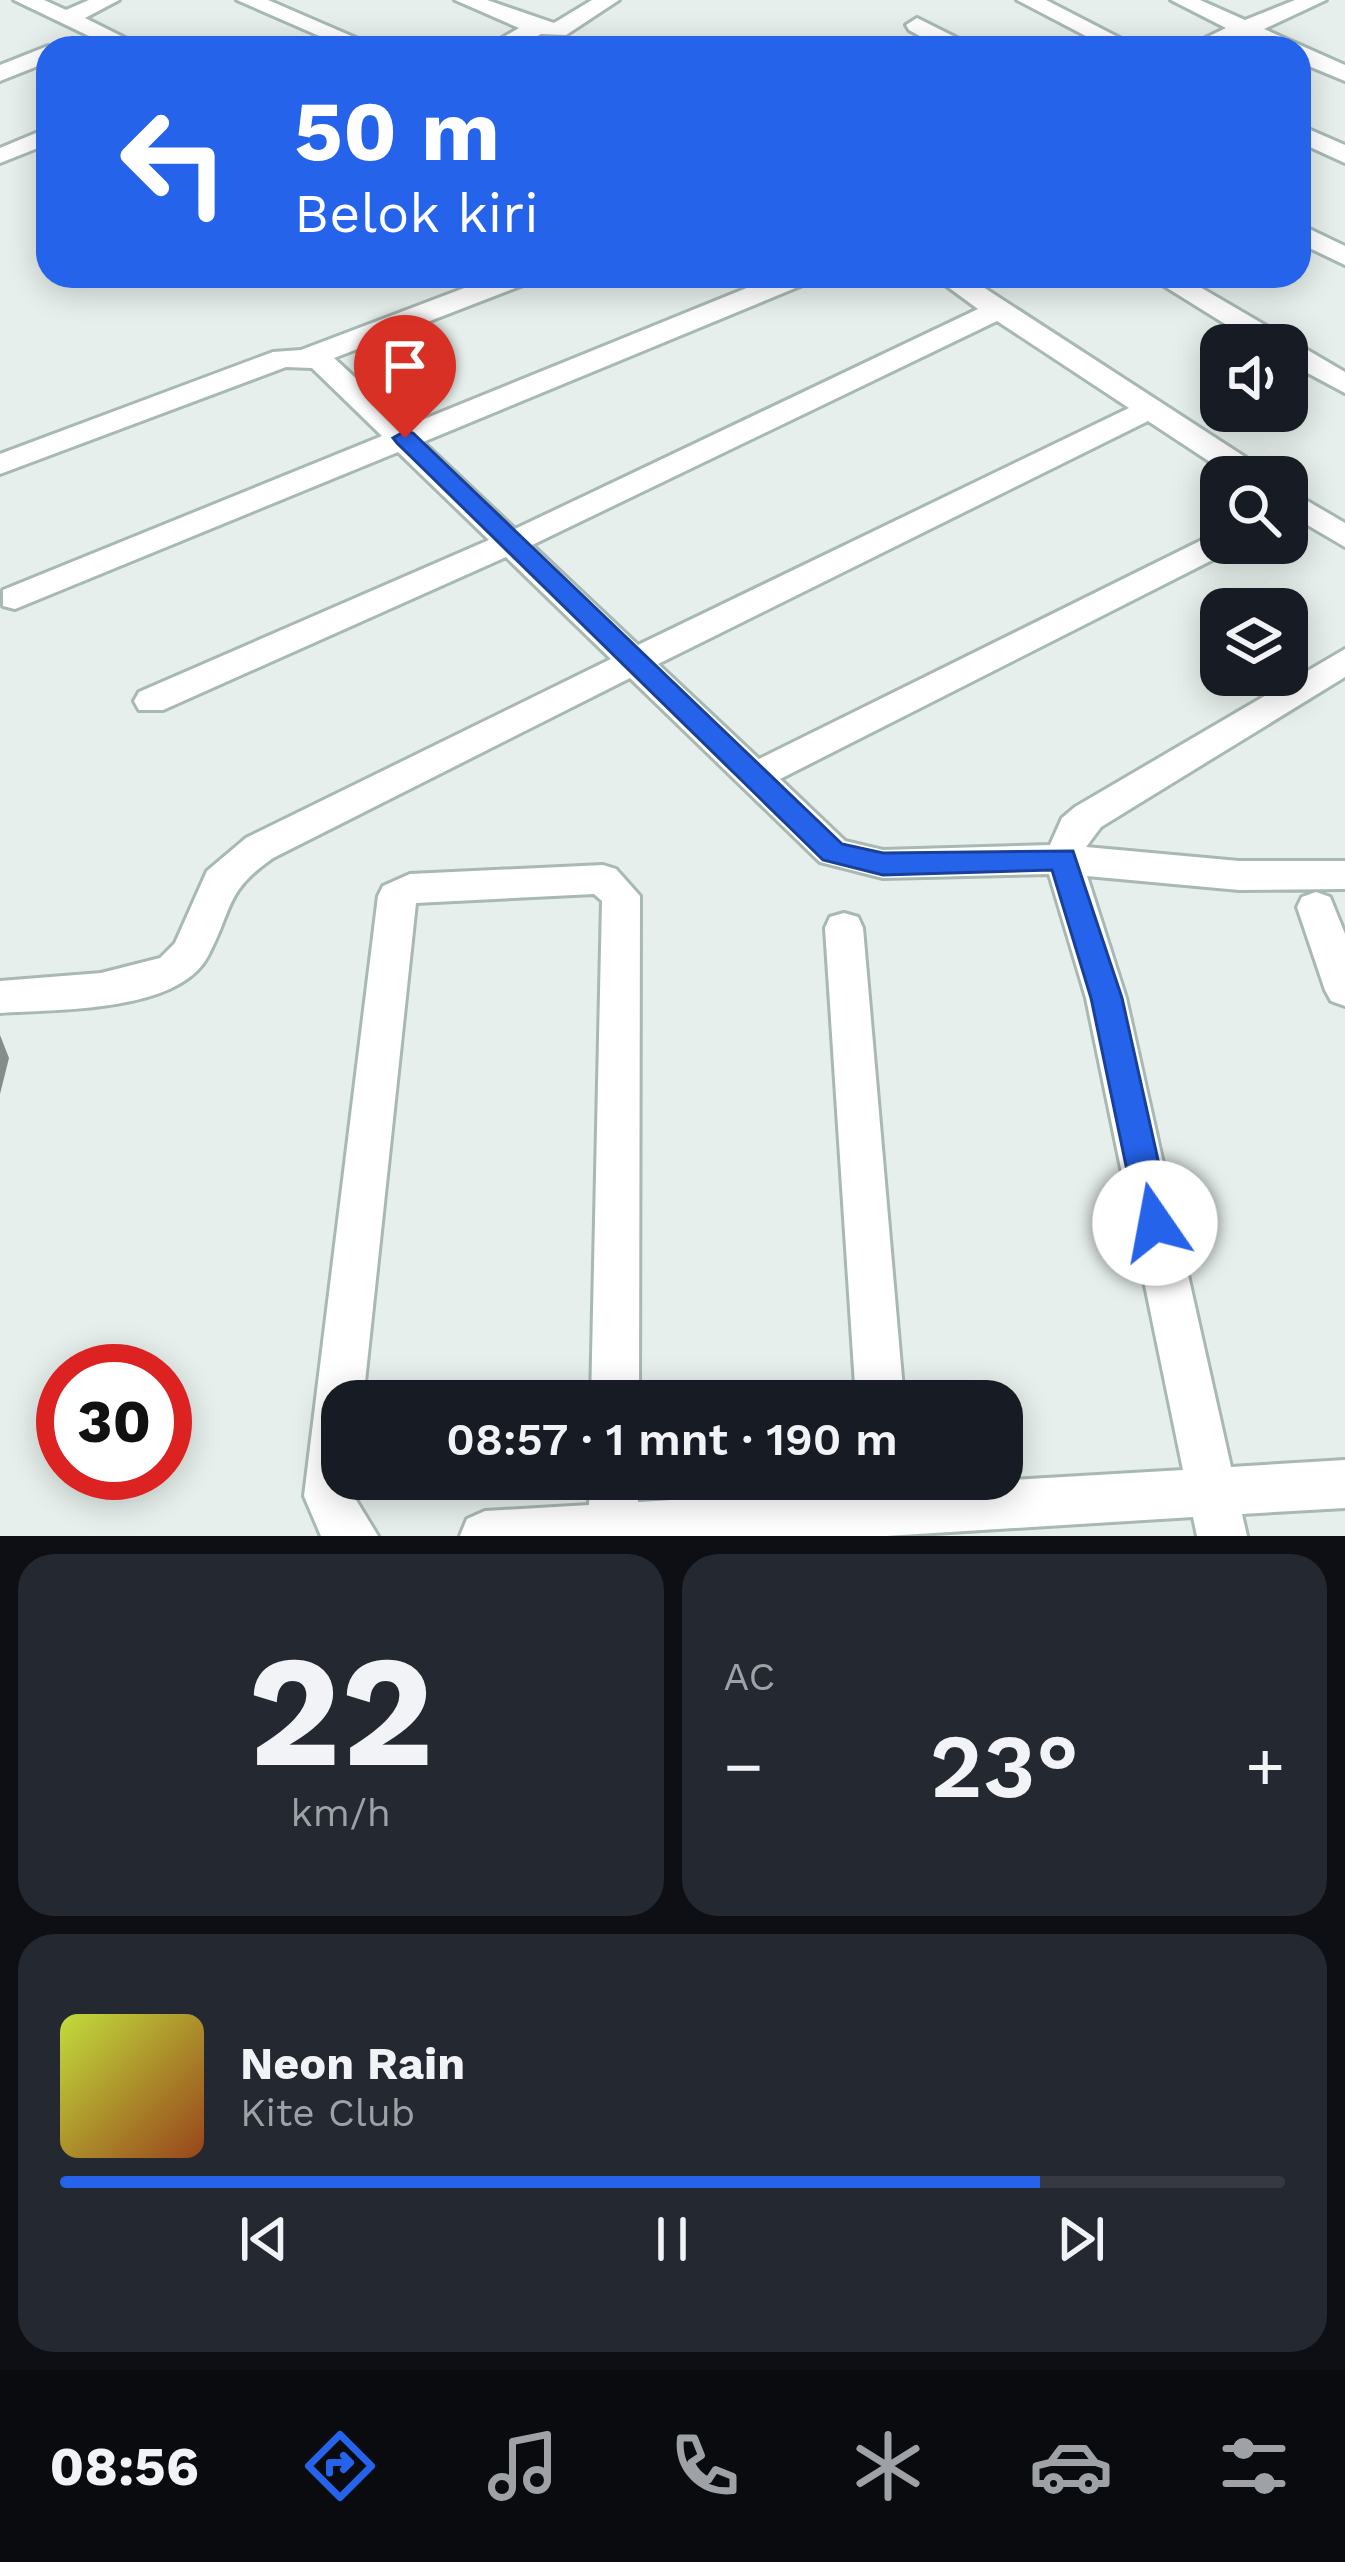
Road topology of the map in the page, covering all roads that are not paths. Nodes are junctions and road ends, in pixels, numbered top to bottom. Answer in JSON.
{"nodes":[{"id":1,"x":25,"y":0,"type":"edge"},
{"id":2,"x":108,"y":0,"type":"edge"},
{"id":3,"x":248,"y":0,"type":"edge"},
{"id":4,"x":466,"y":0,"type":"edge"},
{"id":5,"x":608,"y":0,"type":"edge"},
{"id":6,"x":1028,"y":0,"type":"edge"},
{"id":7,"x":1182,"y":0,"type":"edge"},
{"id":8,"x":1315,"y":0,"type":"edge"},
{"id":9,"x":66,"y":18,"type":"junction"},
{"id":10,"x":917,"y":26,"type":"dead end"},
{"id":11,"x":538,"y":27,"type":"junction"},
{"id":12,"x":1245,"y":29,"type":"junction"},
{"id":13,"x":95,"y":31,"type":"junction"},
{"id":14,"x":84,"y":36,"type":"edge"},
{"id":15,"x":106,"y":36,"type":"edge"},
{"id":16,"x":337,"y":36,"type":"edge"},
{"id":17,"x":520,"y":36,"type":"edge"},
{"id":18,"x":936,"y":36,"type":"edge"},
{"id":19,"x":1102,"y":36,"type":"edge"},
{"id":20,"x":1228,"y":36,"type":"edge"},
{"id":21,"x":1261,"y":36,"type":"edge"},
{"id":22,"x":36,"y":58,"type":"edge"},
{"id":23,"x":1311,"y":58,"type":"edge"},
{"id":24,"x":0,"y":74,"type":"edge"},
{"id":25,"x":1345,"y":74,"type":"edge"},
{"id":26,"x":1311,"y":138,"type":"edge"},
{"id":27,"x":36,"y":141,"type":"edge"},
{"id":28,"x":1345,"y":155,"type":"edge"},
{"id":29,"x":4,"y":156,"type":"dead end"},
{"id":30,"x":1311,"y":239,"type":"edge"},
{"id":31,"x":1345,"y":257,"type":"edge"},
{"id":32,"x":490,"y":288,"type":"edge"},
{"id":33,"x":771,"y":288,"type":"edge"},
{"id":34,"x":964,"y":288,"type":"edge"},
{"id":35,"x":1182,"y":288,"type":"edge"},
{"id":36,"x":998,"y":310,"type":"junction"},
{"id":37,"x":1243,"y":324,"type":"edge"},
{"id":38,"x":310,"y":357,"type":"junction"},
{"id":39,"x":1308,"y":362,"type":"edge"},
{"id":40,"x":1345,"y":384,"type":"edge"},
{"id":41,"x":1150,"y":410,"type":"junction"},
{"id":42,"x":405,"y":438,"type":"junction"},
{"id":43,"x":1221,"y":456,"type":"edge"},
{"id":44,"x":0,"y":465,"type":"edge"},
{"id":45,"x":1308,"y":514,"type":"edge"},
{"id":46,"x":1343,"y":533,"type":"edge"},
{"id":47,"x":513,"y":542,"type":"junction"},
{"id":48,"x":1200,"y":554,"type":"edge"},
{"id":49,"x":15,"y":598,"type":"dead end"},
{"id":50,"x":634,"y":658,"type":"junction"},
{"id":51,"x":1345,"y":661,"type":"edge"},
{"id":52,"x":151,"y":701,"type":"dead end"},
{"id":53,"x":755,"y":776,"type":"junction"},
{"id":54,"x":1063,"y":859,"type":"junction"},
{"id":55,"x":1345,"y":875,"type":"edge"},
{"id":56,"x":1316,"y":907,"type":"dead end"},
{"id":57,"x":844,"y":928,"type":"dead end"},
{"id":58,"x":1345,"y":990,"type":"edge"},
{"id":59,"x":0,"y":997,"type":"edge"},
{"id":60,"x":341,"y":1380,"type":"edge"},
{"id":61,"x":615,"y":1380,"type":"edge"},
{"id":62,"x":878,"y":1380,"type":"edge"},
{"id":63,"x":1345,"y":1484,"type":"edge"},
{"id":64,"x":330,"y":1500,"type":"edge"},
{"id":65,"x":614,"y":1500,"type":"edge"},
{"id":66,"x":853,"y":1500,"type":"edge"},
{"id":67,"x":960,"y":1500,"type":"edge"},
{"id":68,"x":1217,"y":1514,"type":"edge"},
{"id":69,"x":614,"y":1528,"type":"junction"},
{"id":70,"x":353,"y":1536,"type":"edge"},
{"id":71,"x":485,"y":1536,"type":"edge"}],
"edges":[{"from":1,"to":9,"type":"street"},
{"from":2,"to":9,"type":"street"},
{"from":3,"to":16,"type":"street"},
{"from":4,"to":11,"type":"street"},
{"from":5,"to":11,"type":"street"},
{"from":6,"to":19,"type":"street"},
{"from":7,"to":12,"type":"street"},
{"from":8,"to":12,"type":"street"},
{"from":9,"to":13,"type":"street"},
{"from":10,"to":18,"type":"street"},
{"from":11,"to":17,"type":"street"},
{"from":12,"to":20,"type":"street"},
{"from":12,"to":21,"type":"street"},
{"from":13,"to":14,"type":"street"},
{"from":13,"to":15,"type":"street"},
{"from":22,"to":24,"type":"street"},
{"from":23,"to":25,"type":"street"},
{"from":26,"to":28,"type":"street"},
{"from":27,"to":29,"type":"street"},
{"from":30,"to":31,"type":"street"},
{"from":32,"to":38,"type":"street"},
{"from":33,"to":42,"type":"street"},
{"from":34,"to":36,"type":"street"},
{"from":35,"to":37,"type":"street"},
{"from":36,"to":41,"type":"street"},
{"from":36,"to":47,"type":"street"},
{"from":38,"to":42,"type":"street"},
{"from":38,"to":44,"type":"street"},
{"from":39,"to":40,"type":"street"},
{"from":41,"to":43,"type":"street"},
{"from":41,"to":50,"type":"street"},
{"from":42,"to":47,"type":"street"},
{"from":42,"to":49,"type":"street"},
{"from":45,"to":46,"type":"street"},
{"from":47,"to":50,"type":"street"},
{"from":47,"to":52,"type":"street"},
{"from":48,"to":53,"type":"street"},
{"from":50,"to":53,"type":"street"},
{"from":50,"to":59,"type":"street"},
{"from":51,"to":54,"type":"street"},
{"from":53,"to":54,"type":"street"},
{"from":54,"to":55,"type":"street"},
{"from":54,"to":68,"type":"street"},
{"from":56,"to":58,"type":"street"},
{"from":57,"to":62,"type":"street"},
{"from":60,"to":61,"type":"street"},
{"from":63,"to":68,"type":"street"},
{"from":64,"to":70,"type":"street"},
{"from":65,"to":69,"type":"street"},
{"from":66,"to":69,"type":"street"},
{"from":67,"to":68,"type":"street"},
{"from":69,"to":71,"type":"street"}]}
